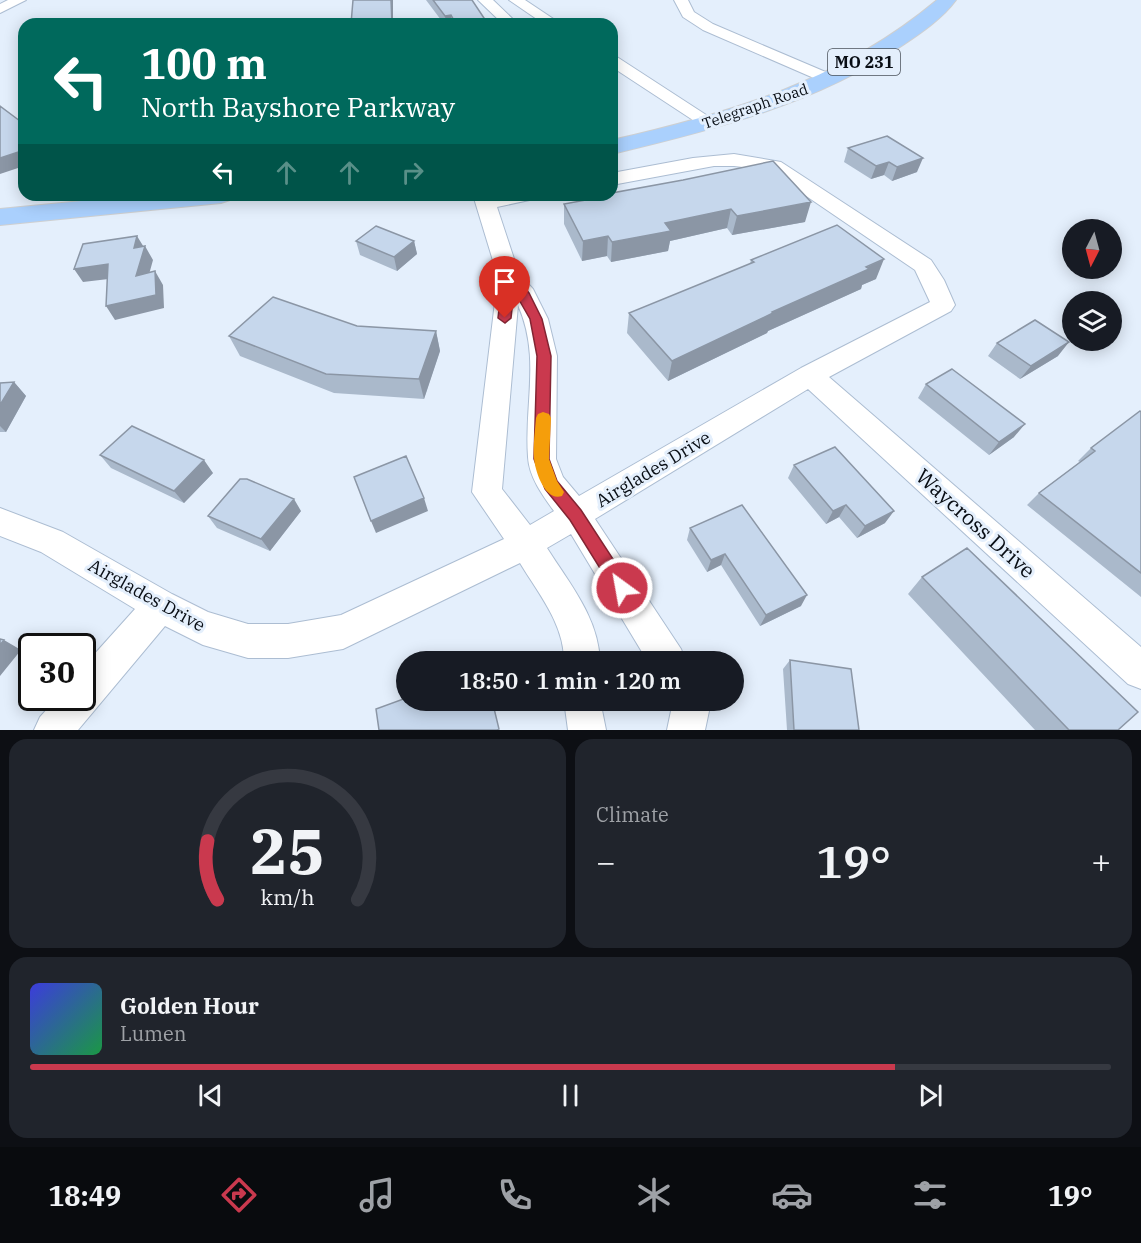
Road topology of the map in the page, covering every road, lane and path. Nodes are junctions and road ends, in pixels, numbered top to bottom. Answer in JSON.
{"nodes":[{"id":1,"x":19,"y":0,"type":"edge"},
{"id":2,"x":485,"y":0,"type":"edge"},
{"id":3,"x":516,"y":0,"type":"edge"},
{"id":4,"x":681,"y":0,"type":"edge"},
{"id":5,"x":947,"y":0,"type":"edge"},
{"id":6,"x":0,"y":9,"type":"edge"},
{"id":7,"x":504,"y":18,"type":"edge"},
{"id":8,"x":544,"y":18,"type":"edge"},
{"id":9,"x":618,"y":64,"type":"edge"},
{"id":10,"x":829,"y":79,"type":"junction"},
{"id":11,"x":708,"y":122,"type":"junction"},
{"id":12,"x":618,"y":145,"type":"edge"},
{"id":13,"x":618,"y":178,"type":"edge"},
{"id":14,"x":161,"y":201,"type":"edge"},
{"id":15,"x":485,"y":201,"type":"edge"},
{"id":16,"x":0,"y":217,"type":"edge"},
{"id":17,"x":509,"y":277,"type":"junction"},
{"id":18,"x":810,"y":375,"type":"junction"},
{"id":19,"x":576,"y":515,"type":"junction"},
{"id":20,"x":0,"y":522,"type":"edge"},
{"id":21,"x":526,"y":544,"type":"junction"},
{"id":22,"x":160,"y":606,"type":"junction"},
{"id":23,"x":582,"y":651,"type":"edge"},
{"id":24,"x":661,"y":651,"type":"edge"},
{"id":25,"x":1141,"y":671,"type":"edge"},
{"id":26,"x":96,"y":681,"type":"edge"},
{"id":27,"x":70,"y":711,"type":"edge"},
{"id":28,"x":584,"y":711,"type":"edge"},
{"id":29,"x":690,"y":711,"type":"edge"},
{"id":30,"x":53,"y":730,"type":"edge"},
{"id":31,"x":588,"y":730,"type":"edge"},
{"id":32,"x":686,"y":730,"type":"edge"}],
"edges":[{"from":1,"to":6,"type":"street"},
{"from":2,"to":7,"type":"street"},
{"from":3,"to":8,"type":"street"},
{"from":4,"to":10,"type":"street"},
{"from":5,"to":10,"type":"main road","name":"Telegraph Road","number":"MO 231"},
{"from":9,"to":11,"type":"street"},
{"from":10,"to":11,"type":"main road","name":"Telegraph Road","number":"MO 231"},
{"from":11,"to":12,"type":"main road","name":"Telegraph Road","number":"MO 231"},
{"from":13,"to":18,"type":"street","name":"Airglades Drive"},
{"from":14,"to":16,"type":"main road"},
{"from":15,"to":17,"type":"street"},
{"from":17,"to":19,"type":"street"},
{"from":17,"to":21,"type":"street"},
{"from":18,"to":19,"type":"street","name":"Airglades Drive"},
{"from":18,"to":25,"type":"street","name":"Waycross Drive"},
{"from":19,"to":21,"type":"street","name":"Airglades Drive"},
{"from":19,"to":24,"type":"street"},
{"from":20,"to":22,"type":"street","name":"Airglades Drive"},
{"from":21,"to":22,"type":"street","name":"Airglades Drive"},
{"from":21,"to":23,"type":"street"},
{"from":22,"to":26,"type":"street"},
{"from":27,"to":30,"type":"street"},
{"from":28,"to":31,"type":"street"},
{"from":29,"to":32,"type":"street"}]}
